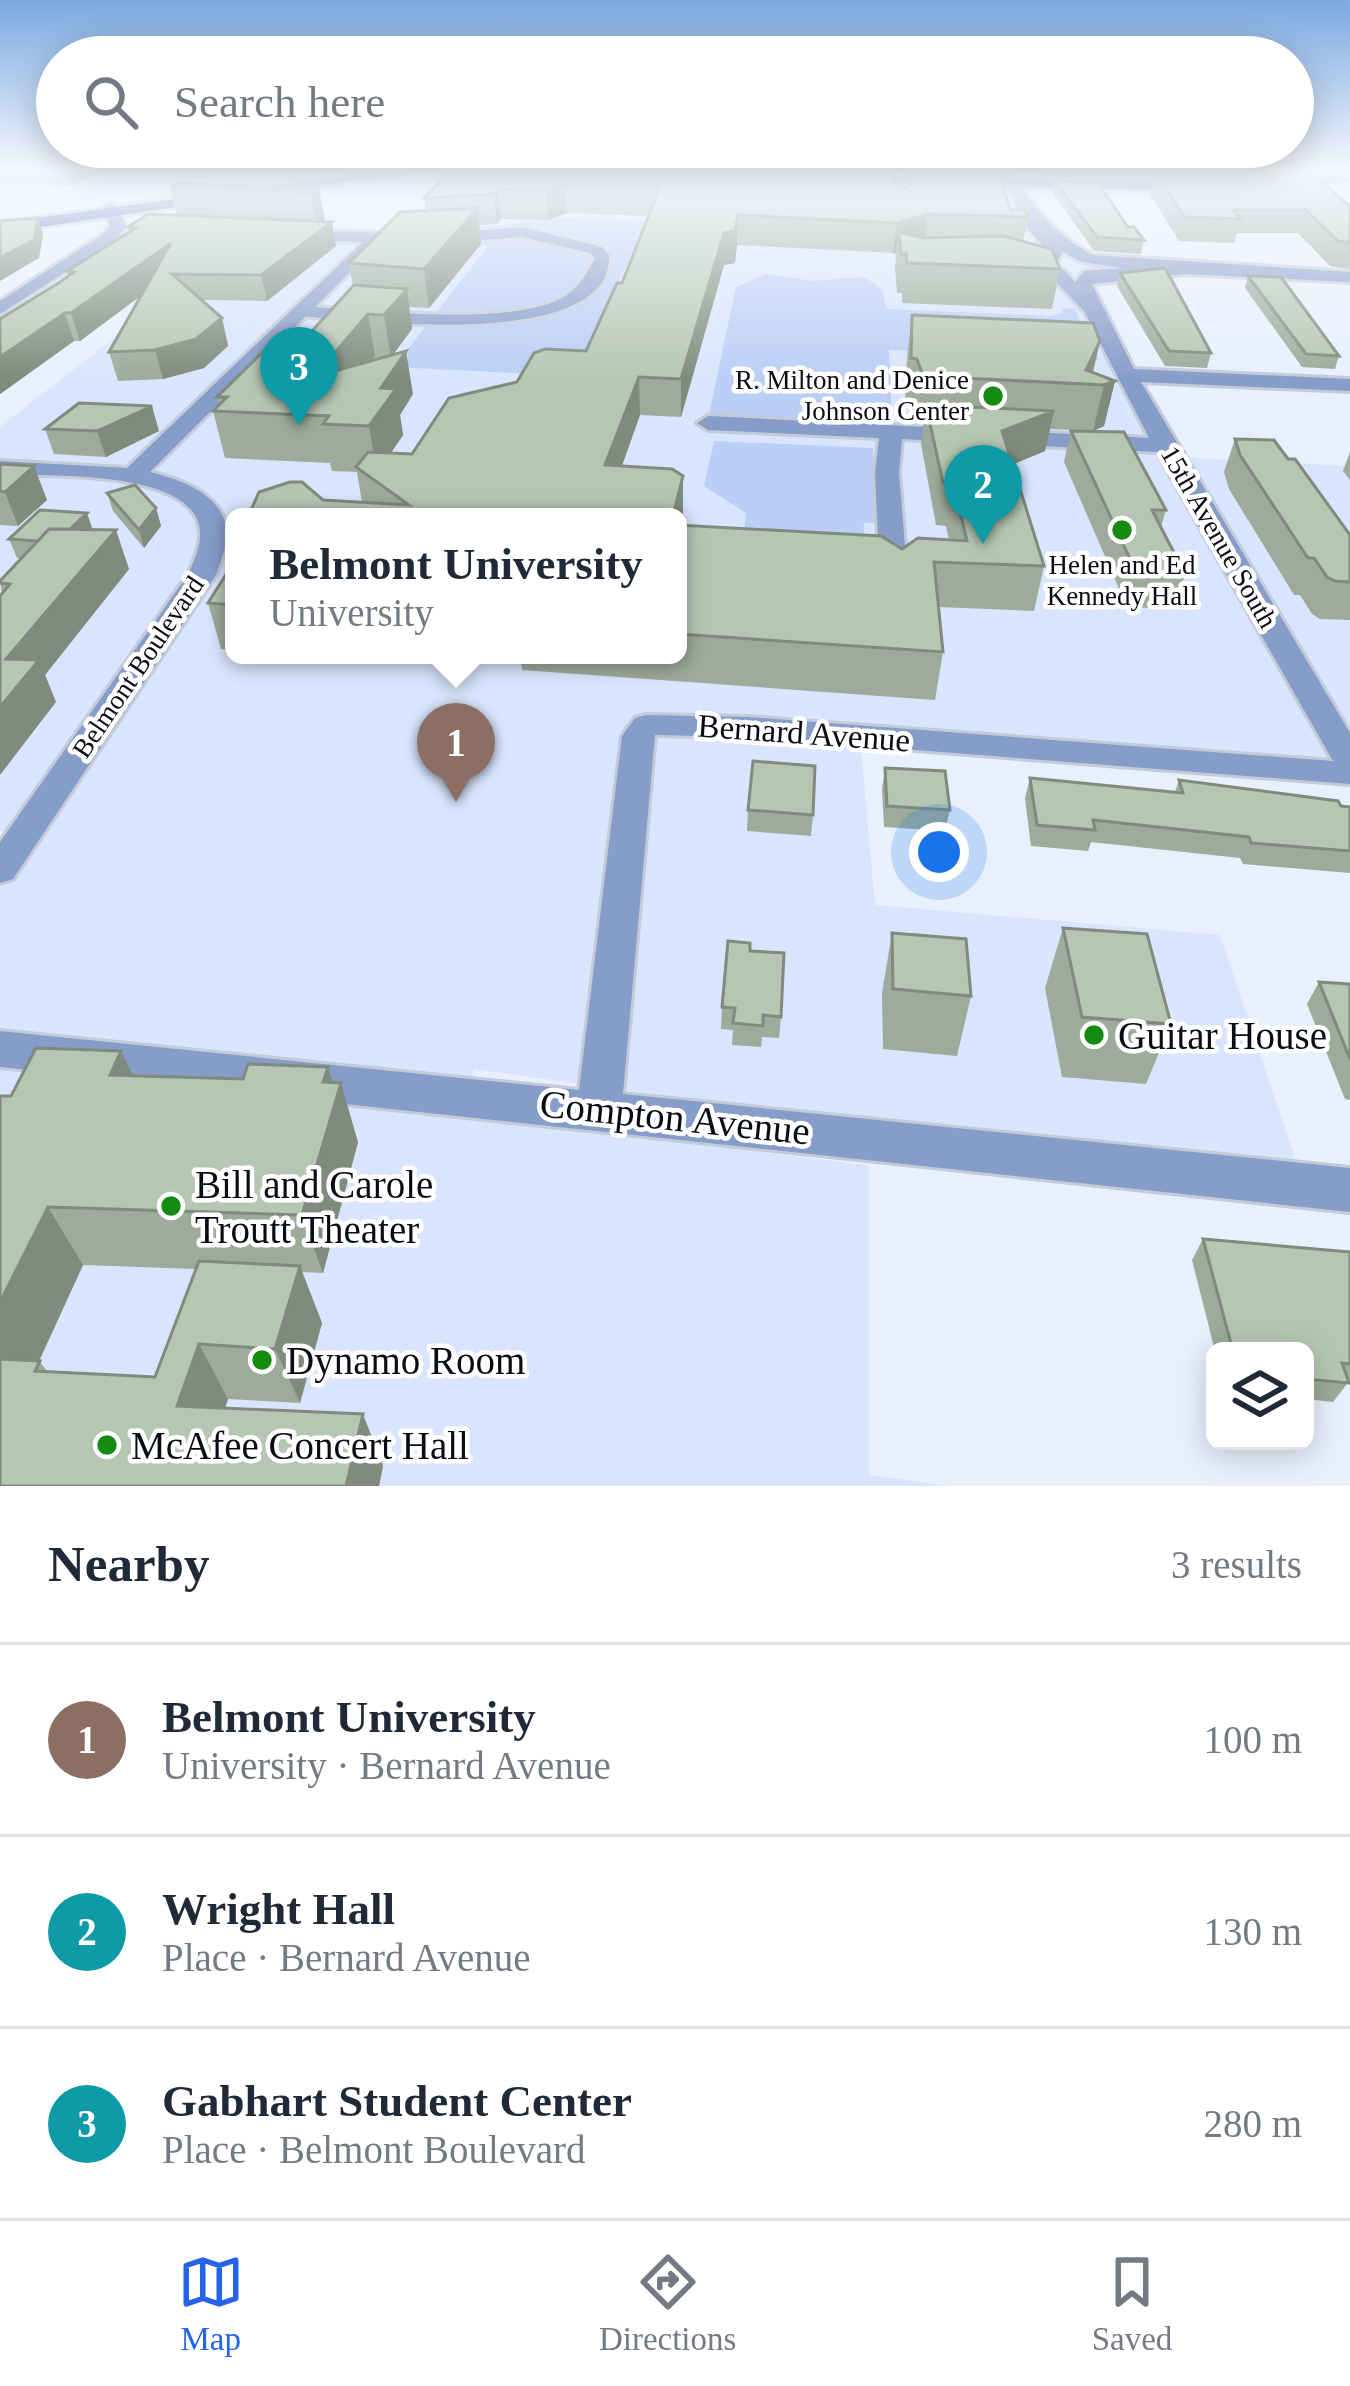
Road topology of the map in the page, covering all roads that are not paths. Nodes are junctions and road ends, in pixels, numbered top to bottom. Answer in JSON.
{"nodes":[{"id":1,"x":100,"y":241,"type":"edge"},
{"id":2,"x":382,"y":241,"type":"edge"},
{"id":3,"x":562,"y":241,"type":"edge"},
{"id":4,"x":1047,"y":241,"type":"edge"},
{"id":5,"x":1057,"y":241,"type":"edge"},
{"id":6,"x":1050,"y":262,"type":"junction"},
{"id":7,"x":997,"y":263,"type":"edge"},
{"id":8,"x":1092,"y":264,"type":"junction"},
{"id":9,"x":1350,"y":277,"type":"edge"},
{"id":10,"x":0,"y":309,"type":"edge"},
{"id":11,"x":1092,"y":309,"type":"junction"},
{"id":12,"x":299,"y":311,"type":"junction"},
{"id":13,"x":1127,"y":375,"type":"junction"},
{"id":14,"x":1350,"y":385,"type":"edge"},
{"id":15,"x":708,"y":423,"type":"dead end"},
{"id":16,"x":891,"y":432,"type":"junction"},
{"id":17,"x":1165,"y":446,"type":"junction"},
{"id":18,"x":0,"y":468,"type":"edge"},
{"id":19,"x":133,"y":476,"type":"junction"},
{"id":20,"x":894,"y":582,"type":"edge"},
{"id":21,"x":1350,"y":761,"type":"edge"},
{"id":22,"x":1350,"y":773,"type":"edge"},
{"id":23,"x":0,"y":870,"type":"edge"},
{"id":24,"x":0,"y":1048,"type":"edge"},
{"id":25,"x":599,"y":1109,"type":"junction"},
{"id":26,"x":1350,"y":1190,"type":"edge"}],
"edges":[{"from":1,"to":10,"type":"street"},
{"from":2,"to":12,"type":"street"},
{"from":3,"to":12,"type":"street"},
{"from":4,"to":6,"type":"street","name":"15th Avenue South"},
{"from":5,"to":8,"type":"street","name":"15th Avenue South"},
{"from":6,"to":7,"type":"street"},
{"from":6,"to":8,"type":"street"},
{"from":6,"to":11,"type":"street","name":"15th Avenue South"},
{"from":8,"to":9,"type":"street"},
{"from":8,"to":11,"type":"street","name":"15th Avenue South"},
{"from":11,"to":13,"type":"street","name":"15th Avenue South"},
{"from":12,"to":19,"type":"street"},
{"from":13,"to":14,"type":"street"},
{"from":13,"to":17,"type":"street","name":"15th Avenue South"},
{"from":15,"to":16,"type":"street"},
{"from":16,"to":17,"type":"street"},
{"from":16,"to":20,"type":"street"},
{"from":17,"to":21,"type":"street","name":"15th Avenue South"},
{"from":18,"to":19,"type":"street"},
{"from":19,"to":23,"type":"street","name":"Belmont Boulevard"},
{"from":22,"to":25,"type":"street","name":"Bernard Avenue"},
{"from":24,"to":25,"type":"street","name":"Compton Avenue"},
{"from":25,"to":26,"type":"street","name":"Compton Avenue"}]}
